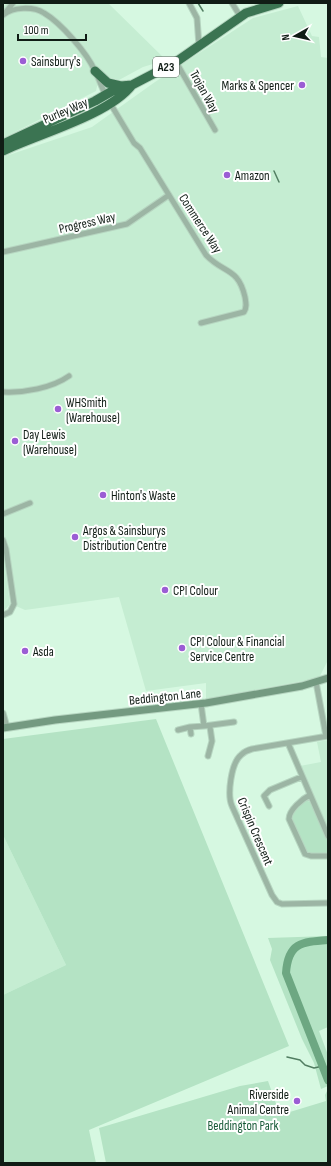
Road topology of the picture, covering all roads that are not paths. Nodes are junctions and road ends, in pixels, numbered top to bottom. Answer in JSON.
{"nodes":[{"id":1,"x":13,"y":3,"type":"edge"},
{"id":2,"x":19,"y":3,"type":"edge"},
{"id":3,"x":189,"y":3,"type":"edge"},
{"id":4,"x":232,"y":3,"type":"edge"},
{"id":5,"x":279,"y":3,"type":"edge"},
{"id":6,"x":24,"y":8,"type":"junction"},
{"id":7,"x":5,"y":14,"type":"edge"},
{"id":8,"x":240,"y":16,"type":"junction"},
{"id":9,"x":199,"y":48,"type":"junction"},
{"id":10,"x":176,"y":62,"type":"junction"},
{"id":11,"x":95,"y":71,"type":"junction"},
{"id":12,"x":132,"y":85,"type":"junction"},
{"id":13,"x":121,"y":86,"type":"junction"},
{"id":14,"x":105,"y":95,"type":"junction"},
{"id":15,"x":110,"y":103,"type":"junction"},
{"id":16,"x":214,"y":130,"type":"dead end"},
{"id":17,"x":3,"y":144,"type":"edge"},
{"id":18,"x":3,"y":151,"type":"edge"},
{"id":19,"x":169,"y":195,"type":"junction"},
{"id":20,"x":3,"y":252,"type":"edge"},
{"id":21,"x":201,"y":323,"type":"dead end"},
{"id":22,"x":69,"y":376,"type":"dead end"},
{"id":23,"x":3,"y":392,"type":"edge"},
{"id":24,"x":30,"y":504,"type":"dead end"},
{"id":25,"x":3,"y":514,"type":"edge"},
{"id":26,"x":3,"y":540,"type":"edge"},
{"id":27,"x":3,"y":615,"type":"edge"},
{"id":28,"x":328,"y":678,"type":"edge"},
{"id":29,"x":316,"y":682,"type":"junction"},
{"id":30,"x":201,"y":704,"type":"junction"},
{"id":31,"x":3,"y":713,"type":"edge"},
{"id":32,"x":234,"y":722,"type":"dead end"},
{"id":33,"x":190,"y":727,"type":"junction"},
{"id":34,"x":207,"y":727,"type":"junction"},
{"id":35,"x":5,"y":728,"type":"edge"},
{"id":36,"x":178,"y":730,"type":"dead end"},
{"id":37,"x":191,"y":734,"type":"dead end"},
{"id":38,"x":327,"y":736,"type":"edge"},
{"id":39,"x":288,"y":743,"type":"junction"},
{"id":40,"x":208,"y":756,"type":"dead end"},
{"id":41,"x":301,"y":777,"type":"junction"},
{"id":42,"x":310,"y":795,"type":"junction"},
{"id":43,"x":269,"y":806,"type":"dead end"},
{"id":44,"x":328,"y":836,"type":"edge"},
{"id":45,"x":328,"y":856,"type":"edge"},
{"id":46,"x":328,"y":903,"type":"edge"}],
"edges":[{"from":1,"to":7,"type":"street"},
{"from":2,"to":6,"type":"street"},
{"from":3,"to":9,"type":"street"},
{"from":4,"to":8,"type":"street"},
{"from":5,"to":8,"type":"highway","name":"Purley Way","number":"A23"},
{"from":6,"to":7,"type":"street"},
{"from":6,"to":11,"type":"street","name":"Commerce Way"},
{"from":8,"to":9,"type":"highway","name":"Purley Way","number":"A23"},
{"from":9,"to":10,"type":"highway","name":"Purley Way","number":"A23"},
{"from":10,"to":12,"type":"highway","name":"Purley Way","number":"A23"},
{"from":10,"to":16,"type":"street","name":"Trojan Way"},
{"from":11,"to":13,"type":"highway"},
{"from":11,"to":14,"type":"street","name":"Commerce Way"},
{"from":12,"to":13,"type":"highway","name":"Purley Way","number":"A23"},
{"from":12,"to":15,"type":"highway","name":"Purley Way","number":"A23"},
{"from":13,"to":14,"type":"highway","name":"Purley Way","number":"A23"},
{"from":14,"to":15,"type":"street","name":"Commerce Way"},
{"from":14,"to":17,"type":"highway","name":"Purley Way","number":"A23"},
{"from":15,"to":18,"type":"highway","name":"Purley Way","number":"A23"},
{"from":15,"to":19,"type":"street","name":"Commerce Way"},
{"from":19,"to":20,"type":"street","name":"Progress Way"},
{"from":19,"to":21,"type":"street","name":"Commerce Way"},
{"from":22,"to":23,"type":"street"},
{"from":24,"to":25,"type":"street"},
{"from":26,"to":27,"type":"street"},
{"from":28,"to":29,"type":"main road","name":"Beddington Lane"},
{"from":29,"to":30,"type":"main road","name":"Beddington Lane"},
{"from":29,"to":38,"type":"street"},
{"from":30,"to":34,"type":"street"},
{"from":30,"to":35,"type":"main road","name":"Beddington Lane"},
{"from":31,"to":35,"type":"street"},
{"from":32,"to":34,"type":"street"},
{"from":33,"to":34,"type":"street"},
{"from":33,"to":36,"type":"street"},
{"from":33,"to":37,"type":"street"},
{"from":34,"to":40,"type":"street"},
{"from":38,"to":39,"type":"street","name":"Crispin Crescent"},
{"from":39,"to":41,"type":"street"},
{"from":39,"to":46,"type":"street","name":"Crispin Crescent"},
{"from":41,"to":42,"type":"street"},
{"from":41,"to":43,"type":"street"},
{"from":42,"to":44,"type":"street"},
{"from":42,"to":45,"type":"street"}]}
